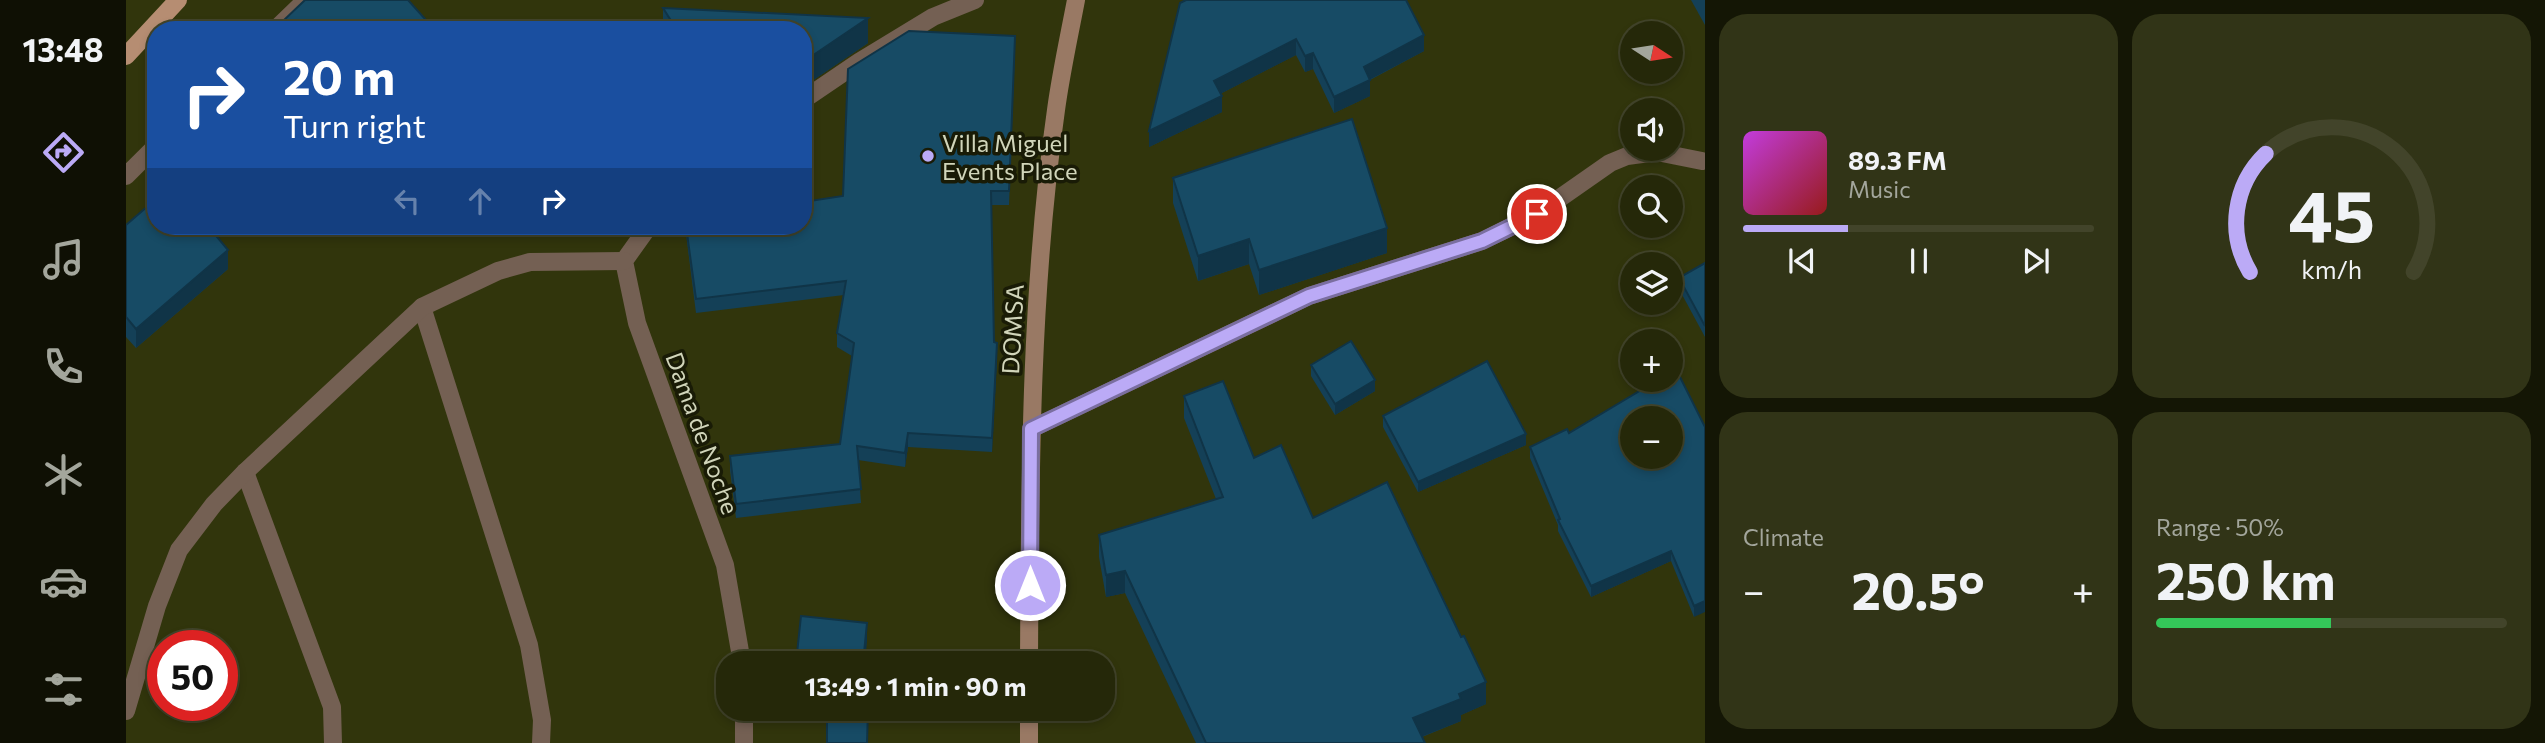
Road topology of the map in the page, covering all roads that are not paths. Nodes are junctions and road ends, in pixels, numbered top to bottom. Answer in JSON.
{"nodes":[{"id":1,"x":178,"y":0,"type":"edge"},
{"id":2,"x":306,"y":0,"type":"edge"},
{"id":3,"x":975,"y":0,"type":"edge"},
{"id":4,"x":1076,"y":0,"type":"edge"},
{"id":5,"x":159,"y":21,"type":"edge"},
{"id":6,"x":284,"y":21,"type":"edge"},
{"id":7,"x":147,"y":34,"type":"edge"},
{"id":8,"x":126,"y":57,"type":"edge"},
{"id":9,"x":812,"y":94,"type":"edge"},
{"id":10,"x":147,"y":155,"type":"edge"},
{"id":11,"x":1702,"y":161,"type":"dead end"},
{"id":12,"x":126,"y":176,"type":"edge"},
{"id":13,"x":643,"y":235,"type":"edge"},
{"id":14,"x":624,"y":261,"type":"junction"},
{"id":15,"x":422,"y":307,"type":"junction"},
{"id":16,"x":1031,"y":429,"type":"junction"},
{"id":17,"x":245,"y":472,"type":"junction"},
{"id":18,"x":740,"y":651,"type":"edge"},
{"id":19,"x":1029,"y":651,"type":"edge"},
{"id":20,"x":126,"y":711,"type":"edge"},
{"id":21,"x":744,"y":721,"type":"edge"},
{"id":22,"x":1029,"y":721,"type":"edge"},
{"id":23,"x":333,"y":743,"type":"edge"},
{"id":24,"x":541,"y":743,"type":"edge"},
{"id":25,"x":744,"y":743,"type":"edge"},
{"id":26,"x":1029,"y":743,"type":"edge"}],
"edges":[{"from":1,"to":5,"type":"main road"},
{"from":2,"to":6,"type":"street"},
{"from":3,"to":9,"type":"street"},
{"from":4,"to":16,"type":"main road","name":"DOMSA"},
{"from":7,"to":8,"type":"main road"},
{"from":10,"to":12,"type":"street"},
{"from":11,"to":16,"type":"street"},
{"from":13,"to":14,"type":"street"},
{"from":14,"to":15,"type":"street"},
{"from":14,"to":18,"type":"street","name":"Dama de Noche"},
{"from":15,"to":17,"type":"street"},
{"from":15,"to":24,"type":"street"},
{"from":16,"to":19,"type":"main road","name":"DOMSA"},
{"from":17,"to":20,"type":"street"},
{"from":17,"to":23,"type":"street"},
{"from":21,"to":25,"type":"street"},
{"from":22,"to":26,"type":"main road"}]}
